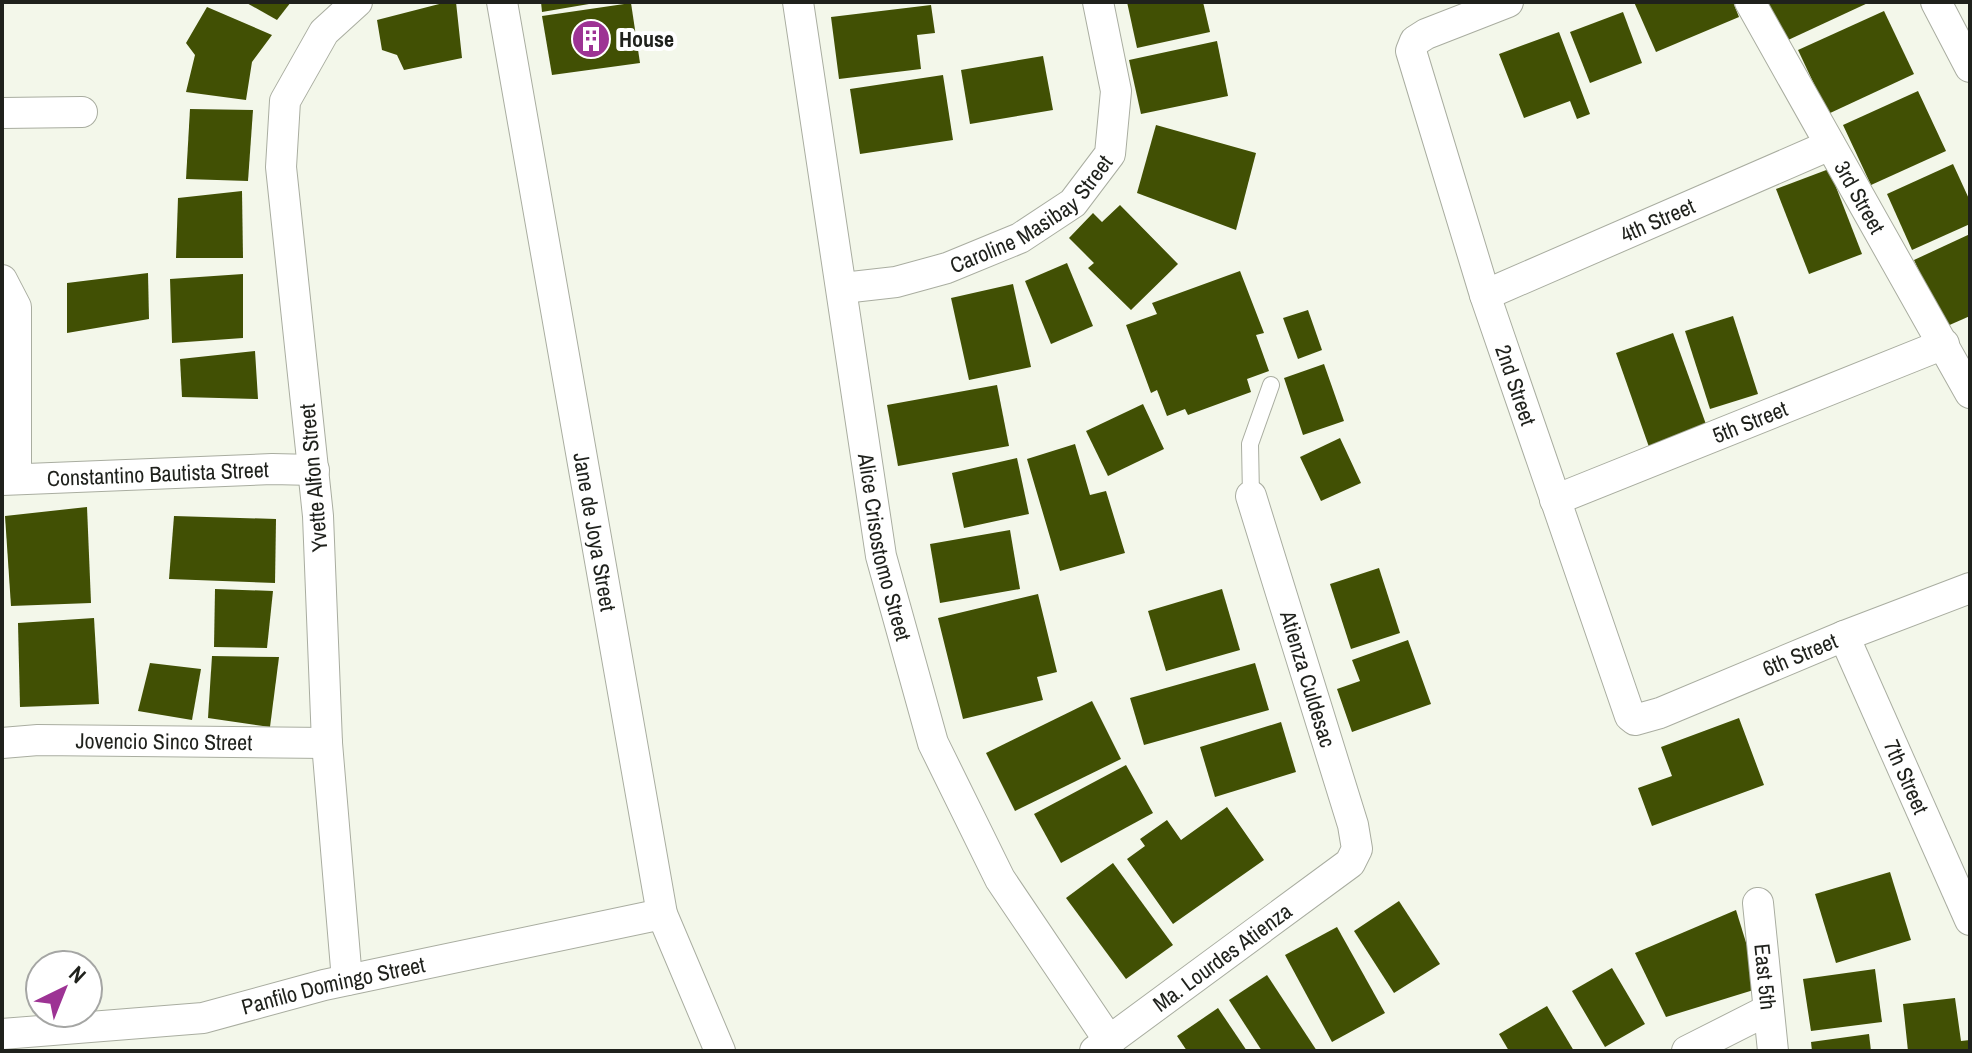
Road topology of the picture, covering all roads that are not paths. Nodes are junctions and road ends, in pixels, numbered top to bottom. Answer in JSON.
{"nodes":[{"id":1,"x":357,"y":2,"type":"edge"},
{"id":2,"x":502,"y":2,"type":"edge"},
{"id":3,"x":798,"y":2,"type":"edge"},
{"id":4,"x":1098,"y":2,"type":"edge"},
{"id":5,"x":1508,"y":2,"type":"edge"},
{"id":6,"x":1750,"y":2,"type":"edge"},
{"id":7,"x":1936,"y":2,"type":"edge"},
{"id":8,"x":1970,"y":67,"type":"edge"},
{"id":9,"x":82,"y":112,"type":"dead end"},
{"id":10,"x":2,"y":113,"type":"edge"},
{"id":11,"x":1830,"y":145,"type":"junction"},
{"id":12,"x":2,"y":280,"type":"edge"},
{"id":13,"x":843,"y":288,"type":"junction"},
{"id":14,"x":1485,"y":295,"type":"junction"},
{"id":15,"x":1944,"y":344,"type":"junction"},
{"id":16,"x":1271,"y":385,"type":"dead end"},
{"id":17,"x":1970,"y":393,"type":"edge"},
{"id":18,"x":314,"y":470,"type":"junction"},
{"id":19,"x":9,"y":479,"type":"edge"},
{"id":20,"x":1251,"y":496,"type":"joint"},
{"id":21,"x":1555,"y":500,"type":"junction"},
{"id":22,"x":1970,"y":588,"type":"edge"},
{"id":23,"x":1844,"y":636,"type":"junction"},
{"id":24,"x":1630,"y":716,"type":"joint"},
{"id":25,"x":2,"y":743,"type":"edge"},
{"id":26,"x":327,"y":743,"type":"junction"},
{"id":27,"x":1350,"y":863,"type":"joint"},
{"id":28,"x":1758,"y":903,"type":"dead end"},
{"id":29,"x":662,"y":914,"type":"junction"},
{"id":30,"x":1970,"y":920,"type":"edge"},
{"id":31,"x":347,"y":980,"type":"junction"},
{"id":32,"x":1768,"y":1010,"type":"junction"},
{"id":33,"x":2,"y":1034,"type":"edge"},
{"id":34,"x":1103,"y":1047,"type":"edge"},
{"id":35,"x":720,"y":1051,"type":"edge"},
{"id":36,"x":1687,"y":1051,"type":"edge"},
{"id":37,"x":1773,"y":1051,"type":"edge"}],
"edges":[{"from":1,"to":18,"type":"street","name":"Yvette Alfon Street"},
{"from":2,"to":29,"type":"street","name":"Jane de Joya Street"},
{"from":3,"to":13,"type":"street","name":"Alice Crisostomo Street"},
{"from":4,"to":13,"type":"street","name":"Caroline Masibay Street"},
{"from":5,"to":14,"type":"street","name":"2nd Street"},
{"from":6,"to":11,"type":"street","name":"3rd Street"},
{"from":7,"to":8,"type":"street"},
{"from":9,"to":10,"type":"street"},
{"from":11,"to":14,"type":"street","name":"4th Street"},
{"from":11,"to":15,"type":"street","name":"3rd Street"},
{"from":12,"to":19,"type":"street"},
{"from":13,"to":34,"type":"street","name":"Alice Crisostomo Street"},
{"from":14,"to":21,"type":"street","name":"2nd Street"},
{"from":15,"to":17,"type":"street","name":"3rd Street"},
{"from":15,"to":21,"type":"street","name":"5th Street"},
{"from":16,"to":20,"type":"lane"},
{"from":18,"to":19,"type":"street","name":"Constantino Bautista Street"},
{"from":18,"to":26,"type":"street","name":"Yvette Alfon Street"},
{"from":20,"to":27,"type":"street","name":"Atienza Culdesac"},
{"from":21,"to":24,"type":"street","name":"2nd Street"},
{"from":22,"to":23,"type":"street","name":"6th Street"},
{"from":23,"to":24,"type":"street","name":"6th Street"},
{"from":23,"to":30,"type":"street","name":"7th Street"},
{"from":25,"to":26,"type":"street","name":"Jovencio Sinco Street"},
{"from":26,"to":31,"type":"street","name":"Yvette Alfon Street"},
{"from":27,"to":34,"type":"street","name":"Ma. Lourdes Atienza"},
{"from":28,"to":32,"type":"street","name":"East 5th"},
{"from":29,"to":31,"type":"street","name":"Panfilo Domingo Street"},
{"from":29,"to":35,"type":"street","name":"Jane de Joya Street"},
{"from":31,"to":33,"type":"street","name":"Panfilo Domingo Street"},
{"from":32,"to":36,"type":"street"},
{"from":32,"to":37,"type":"street","name":"East 5th"}]}
